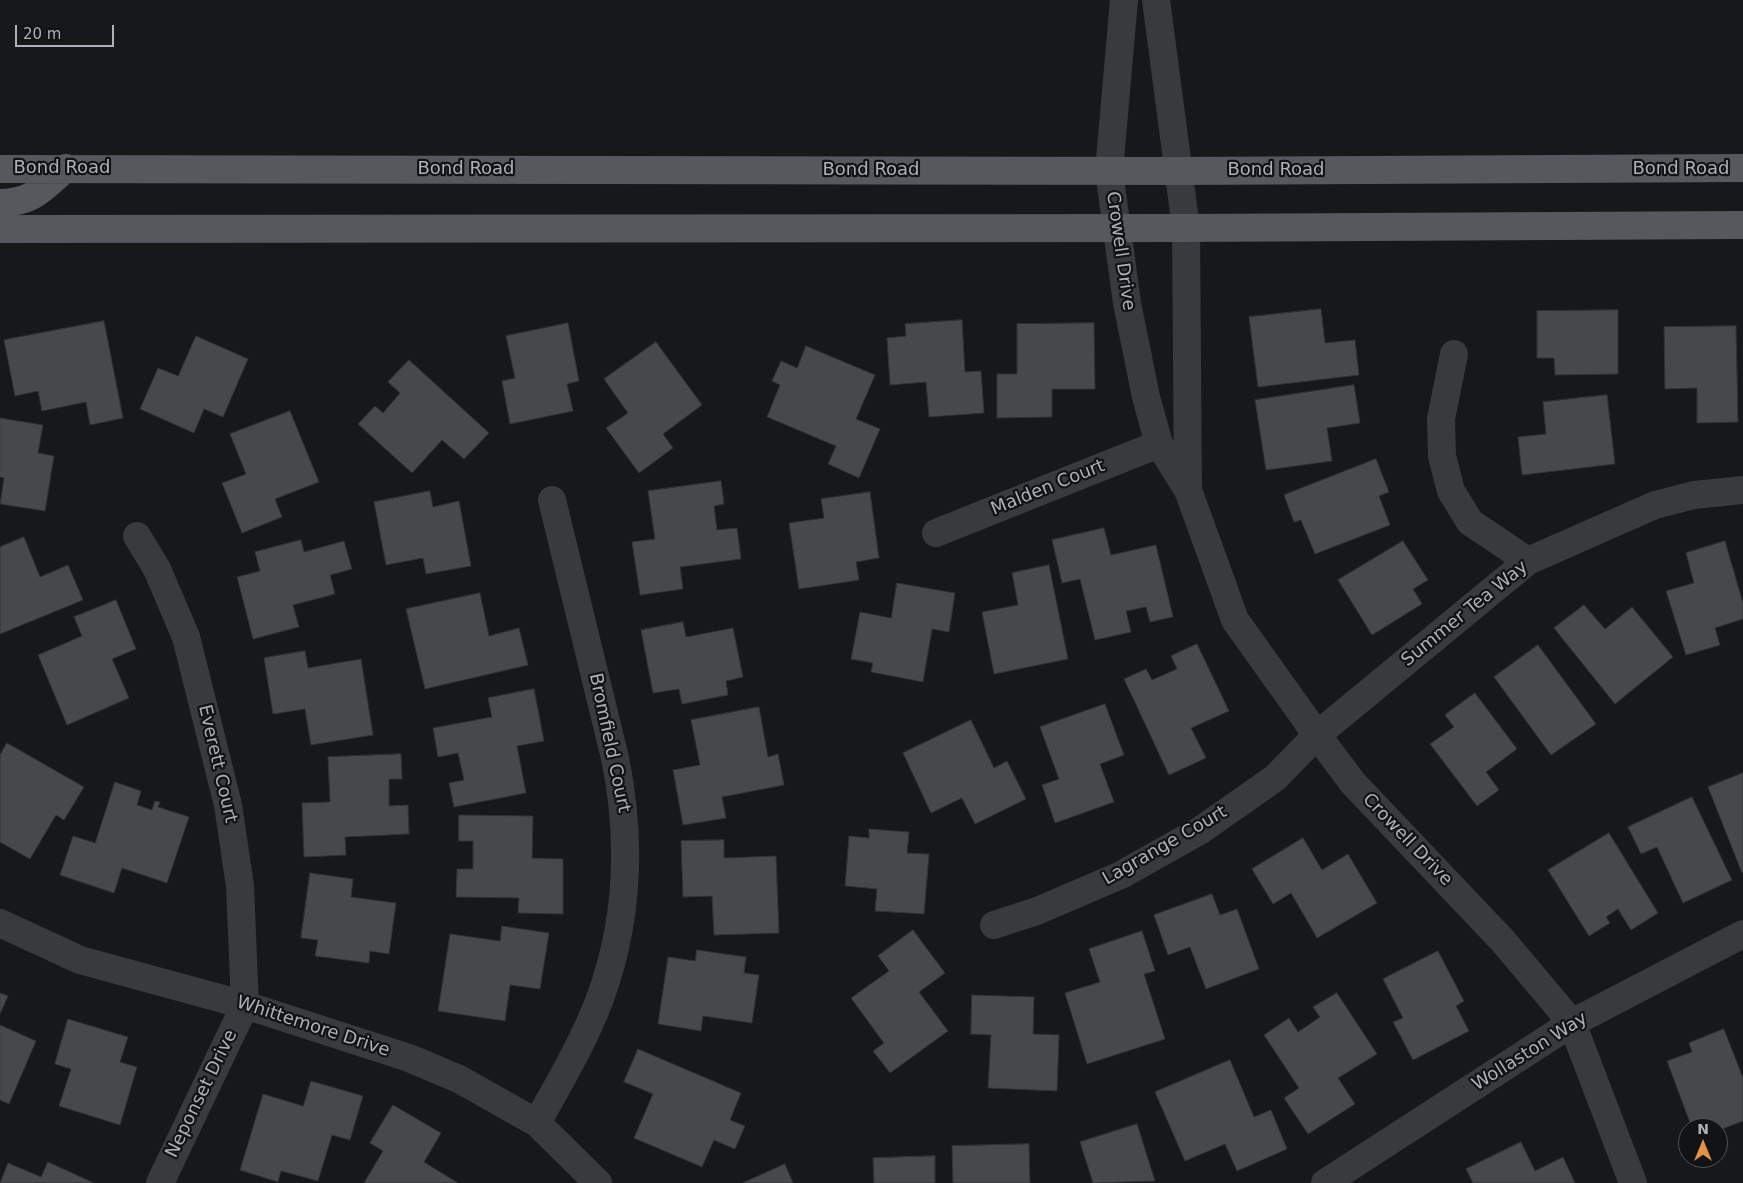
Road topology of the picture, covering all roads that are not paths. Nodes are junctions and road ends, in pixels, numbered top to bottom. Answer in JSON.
{"nodes":[{"id":1,"x":1124,"y":0,"type":"edge"},
{"id":2,"x":1156,"y":0,"type":"edge"},
{"id":3,"x":66,"y":168,"type":"junction"},
{"id":4,"x":1743,"y":168,"type":"edge"},
{"id":5,"x":0,"y":169,"type":"edge"},
{"id":6,"x":1109,"y":171,"type":"junction"},
{"id":7,"x":1179,"y":171,"type":"junction"},
{"id":8,"x":0,"y":203,"type":"edge"},
{"id":9,"x":1743,"y":225,"type":"edge"},
{"id":10,"x":1117,"y":227,"type":"junction"},
{"id":11,"x":1186,"y":228,"type":"junction"},
{"id":12,"x":0,"y":229,"type":"edge"},
{"id":13,"x":1454,"y":354,"type":"dead end"},
{"id":14,"x":1159,"y":444,"type":"junction"},
{"id":15,"x":1188,"y":490,"type":"junction"},
{"id":16,"x":1743,"y":490,"type":"edge"},
{"id":17,"x":552,"y":500,"type":"dead end"},
{"id":18,"x":936,"y":533,"type":"dead end"},
{"id":19,"x":137,"y":536,"type":"dead end"},
{"id":20,"x":1528,"y":561,"type":"junction"},
{"id":21,"x":1317,"y":735,"type":"junction"},
{"id":22,"x":0,"y":923,"type":"edge"},
{"id":23,"x":994,"y":925,"type":"dead end"},
{"id":24,"x":1743,"y":934,"type":"edge"},
{"id":25,"x":245,"y":1005,"type":"junction"},
{"id":26,"x":1572,"y":1023,"type":"junction"},
{"id":27,"x":538,"y":1123,"type":"junction"},
{"id":28,"x":160,"y":1183,"type":"edge"},
{"id":29,"x":598,"y":1183,"type":"edge"},
{"id":30,"x":1325,"y":1183,"type":"edge"},
{"id":31,"x":1633,"y":1183,"type":"edge"}],
"edges":[{"from":1,"to":6,"type":"street","name":"Crowell Drive"},
{"from":2,"to":7,"type":"street","name":"Crowell Drive"},
{"from":3,"to":5,"type":"main road","name":"Bond Road"},
{"from":3,"to":6,"type":"main road","name":"Bond Road"},
{"from":3,"to":8,"type":"main road"},
{"from":4,"to":7,"type":"main road","name":"Bond Road"},
{"from":6,"to":7,"type":"main road","name":"Bond Road"},
{"from":6,"to":10,"type":"street","name":"Crowell Drive"},
{"from":7,"to":11,"type":"street","name":"Crowell Drive"},
{"from":9,"to":11,"type":"main road"},
{"from":10,"to":11,"type":"main road"},
{"from":10,"to":12,"type":"main road"},
{"from":10,"to":14,"type":"street","name":"Crowell Drive"},
{"from":11,"to":15,"type":"street","name":"Crowell Drive"},
{"from":13,"to":20,"type":"street"},
{"from":14,"to":15,"type":"street","name":"Crowell Drive"},
{"from":14,"to":18,"type":"street","name":"Malden Court"},
{"from":15,"to":21,"type":"street","name":"Crowell Drive"},
{"from":16,"to":20,"type":"street","name":"Summer Tea Way"},
{"from":17,"to":27,"type":"street","name":"Bromfield Court"},
{"from":19,"to":25,"type":"street","name":"Everett Court"},
{"from":20,"to":21,"type":"street","name":"Summer Tea Way"},
{"from":21,"to":23,"type":"street","name":"Lagrange Court"},
{"from":21,"to":26,"type":"street","name":"Crowell Drive"},
{"from":22,"to":25,"type":"street","name":"Whittemore Drive"},
{"from":24,"to":26,"type":"street","name":"Wollaston Way"},
{"from":25,"to":27,"type":"street","name":"Whittemore Drive"},
{"from":25,"to":28,"type":"street","name":"Neponset Drive"},
{"from":26,"to":30,"type":"street","name":"Wollaston Way"},
{"from":26,"to":31,"type":"street","name":"Crowell Drive"},
{"from":27,"to":29,"type":"street","name":"Whittemore Drive"}]}
